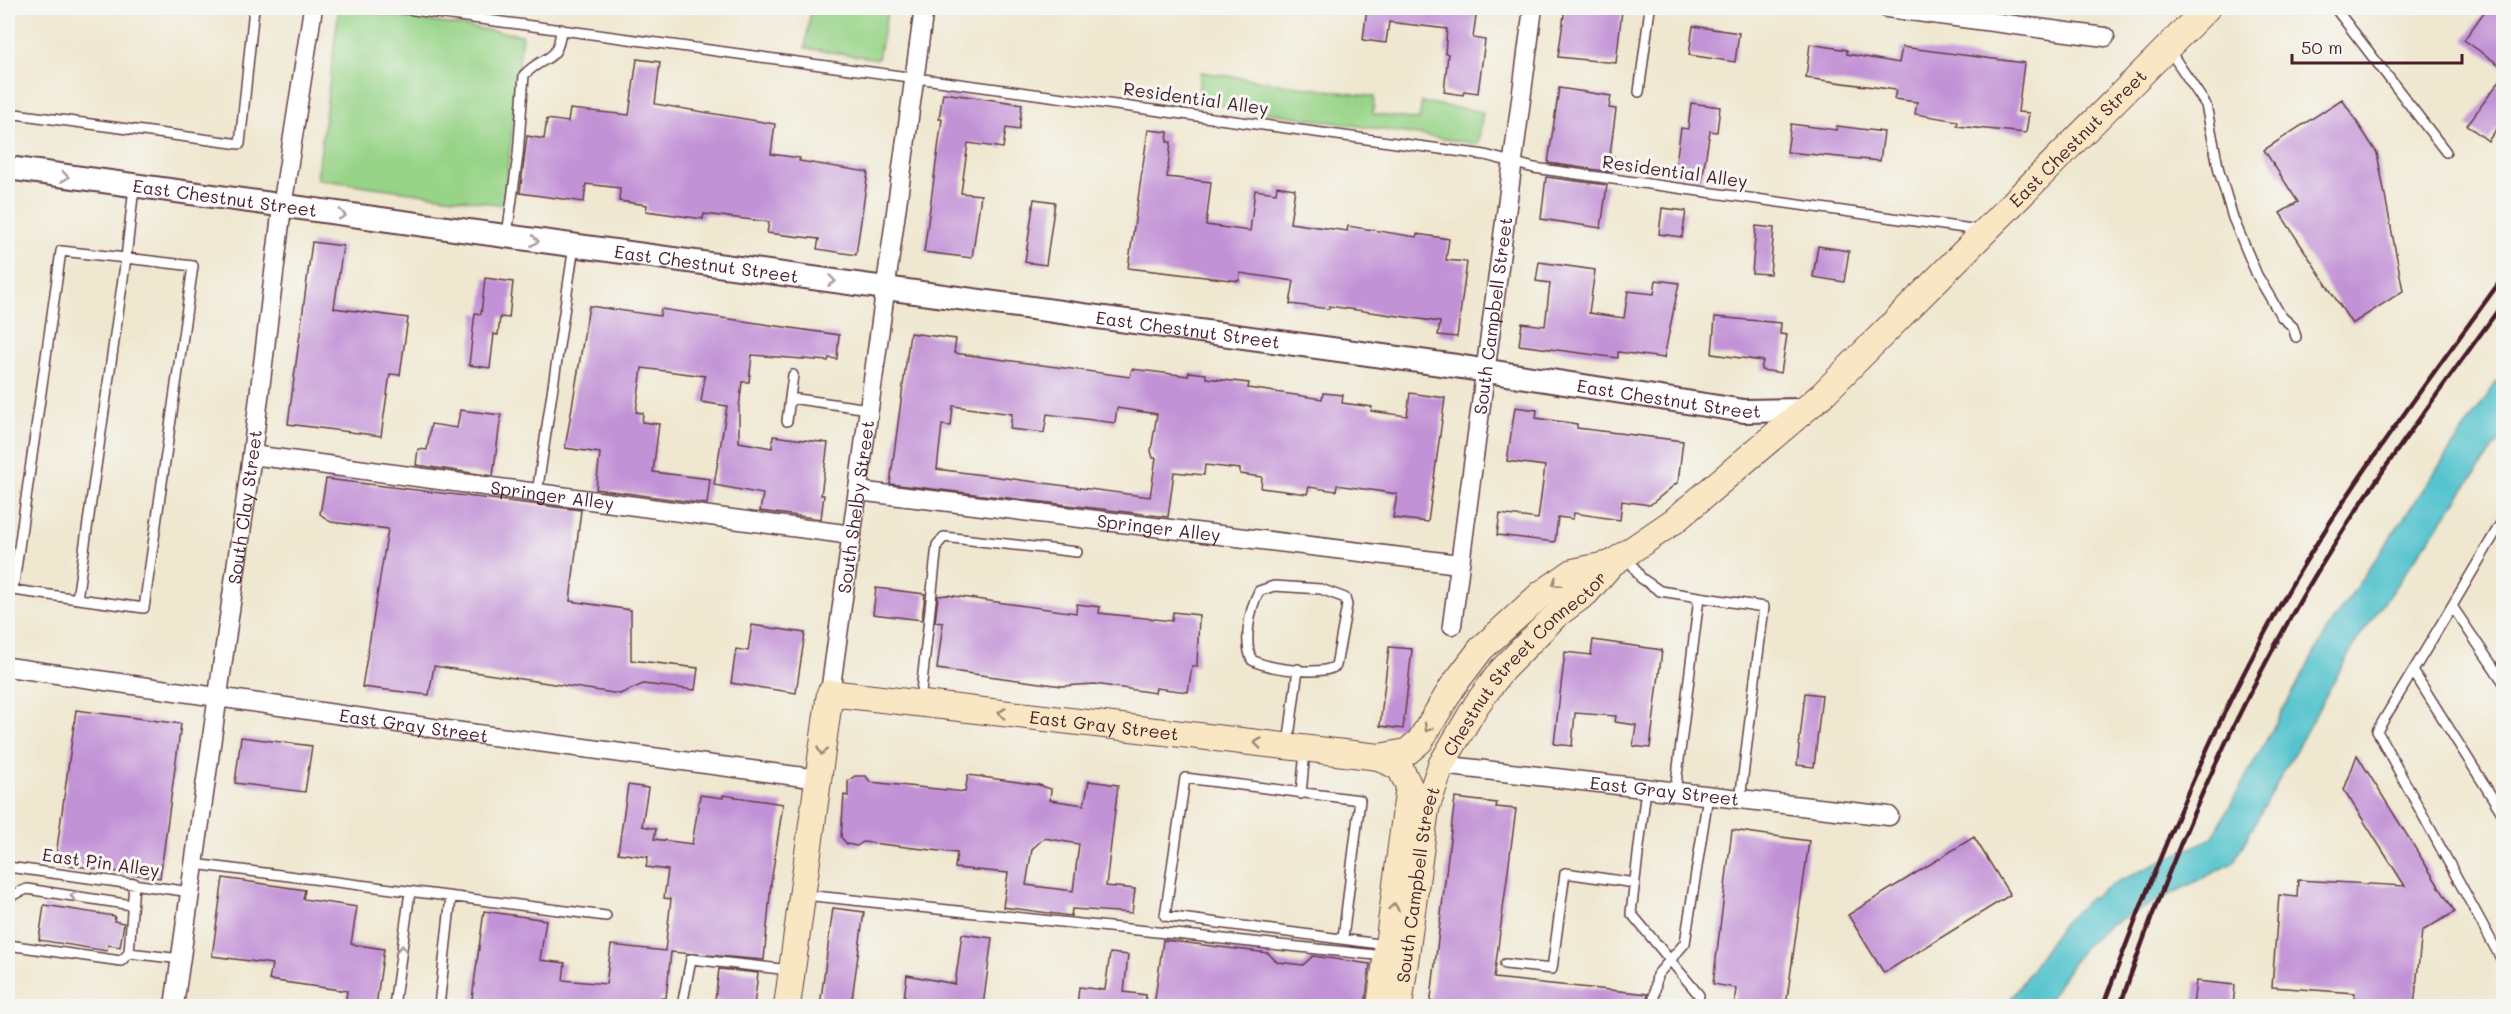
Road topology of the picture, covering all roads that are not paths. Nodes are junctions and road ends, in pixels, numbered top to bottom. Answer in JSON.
{"nodes":[{"id":1,"x":254,"y":8,"type":"edge"},
{"id":2,"x":313,"y":8,"type":"edge"},
{"id":3,"x":399,"y":8,"type":"edge"},
{"id":4,"x":924,"y":8,"type":"edge"},
{"id":5,"x":1533,"y":8,"type":"edge"},
{"id":6,"x":1650,"y":8,"type":"edge"},
{"id":7,"x":1887,"y":8,"type":"edge"},
{"id":8,"x":2335,"y":8,"type":"edge"},
{"id":9,"x":2203,"y":9,"type":"edge"},
{"id":10,"x":561,"y":29,"type":"junction"},
{"id":11,"x":2105,"y":37,"type":"dead end"},
{"id":12,"x":2168,"y":48,"type":"junction"},
{"id":13,"x":913,"y":77,"type":"junction"},
{"id":14,"x":1639,"y":92,"type":"dead end"},
{"id":15,"x":8,"y":113,"type":"edge"},
{"id":16,"x":2446,"y":152,"type":"dead end"},
{"id":17,"x":1514,"y":165,"type":"junction"},
{"id":18,"x":8,"y":168,"type":"edge"},
{"id":19,"x":134,"y":186,"type":"junction"},
{"id":20,"x":282,"y":207,"type":"junction"},
{"id":21,"x":1986,"y":231,"type":"junction"},
{"id":22,"x":507,"y":237,"type":"junction"},
{"id":23,"x":574,"y":246,"type":"junction"},
{"id":24,"x":126,"y":258,"type":"junction"},
{"id":25,"x":885,"y":288,"type":"junction"},
{"id":26,"x":2296,"y":337,"type":"dead end"},
{"id":27,"x":1484,"y":370,"type":"junction"},
{"id":28,"x":793,"y":375,"type":"dead end"},
{"id":29,"x":790,"y":398,"type":"junction"},
{"id":30,"x":869,"y":409,"type":"junction"},
{"id":31,"x":1804,"y":410,"type":"junction"},
{"id":32,"x":787,"y":421,"type":"dead end"},
{"id":33,"x":252,"y":455,"type":"junction"},
{"id":34,"x":858,"y":491,"type":"junction"},
{"id":35,"x":537,"y":493,"type":"junction"},
{"id":36,"x":2504,"y":518,"type":"edge"},
{"id":37,"x":852,"y":535,"type":"junction"},
{"id":38,"x":1077,"y":552,"type":"dead end"},
{"id":39,"x":1618,"y":559,"type":"junction"},
{"id":40,"x":1459,"y":564,"type":"junction"},
{"id":41,"x":1699,"y":598,"type":"junction"},
{"id":42,"x":77,"y":599,"type":"junction"},
{"id":43,"x":2452,"y":606,"type":"junction"},
{"id":44,"x":1452,"y":625,"type":"dead end"},
{"id":45,"x":8,"y":667,"type":"edge"},
{"id":46,"x":1298,"y":669,"type":"junction"},
{"id":47,"x":2413,"y":671,"type":"junction"},
{"id":48,"x":2504,"y":683,"type":"edge"},
{"id":49,"x":830,"y":693,"type":"junction"},
{"id":50,"x":218,"y":696,"type":"junction"},
{"id":51,"x":920,"y":703,"type":"junction"},
{"id":52,"x":1296,"y":748,"type":"junction"},
{"id":53,"x":1379,"y":758,"type":"junction"},
{"id":54,"x":1441,"y":765,"type":"junction"},
{"id":55,"x":819,"y":779,"type":"junction"},
{"id":56,"x":1646,"y":789,"type":"junction"},
{"id":57,"x":1675,"y":792,"type":"junction"},
{"id":58,"x":1302,"y":794,"type":"junction"},
{"id":59,"x":1708,"y":796,"type":"junction"},
{"id":60,"x":1740,"y":800,"type":"junction"},
{"id":61,"x":1889,"y":816,"type":"dead end"},
{"id":62,"x":2504,"y":816,"type":"edge"},
{"id":63,"x":195,"y":864,"type":"junction"},
{"id":64,"x":8,"y":867,"type":"edge"},
{"id":65,"x":134,"y":883,"type":"junction"},
{"id":66,"x":1635,"y":883,"type":"junction"},
{"id":67,"x":191,"y":892,"type":"junction"},
{"id":68,"x":410,"y":892,"type":"junction"},
{"id":69,"x":803,"y":895,"type":"junction"},
{"id":70,"x":8,"y":897,"type":"edge"},
{"id":71,"x":451,"y":897,"type":"junction"},
{"id":72,"x":132,"y":905,"type":"junction"},
{"id":73,"x":606,"y":916,"type":"dead end"},
{"id":74,"x":1342,"y":938,"type":"junction"},
{"id":75,"x":8,"y":945,"type":"edge"},
{"id":76,"x":129,"y":953,"type":"junction"},
{"id":77,"x":1394,"y":953,"type":"junction"},
{"id":78,"x":181,"y":959,"type":"junction"},
{"id":79,"x":1671,"y":959,"type":"junction"},
{"id":80,"x":1505,"y":964,"type":"dead end"},
{"id":81,"x":2504,"y":964,"type":"edge"},
{"id":82,"x":792,"y":970,"type":"junction"},
{"id":83,"x":174,"y":1006,"type":"edge"},
{"id":84,"x":394,"y":1006,"type":"edge"},
{"id":85,"x":439,"y":1006,"type":"edge"},
{"id":86,"x":682,"y":1006,"type":"edge"},
{"id":87,"x":787,"y":1006,"type":"edge"},
{"id":88,"x":1380,"y":1006,"type":"edge"},
{"id":89,"x":1398,"y":1006,"type":"edge"},
{"id":90,"x":1653,"y":1006,"type":"edge"},
{"id":91,"x":1697,"y":1006,"type":"edge"}],
"edges":[{"from":1,"to":15,"type":"lane"},
{"from":2,"to":20,"type":"street","name":"South Clay Street"},
{"from":3,"to":10,"type":"lane","name":"Residential Alley"},
{"from":4,"to":13,"type":"street","name":"South Shelby Street"},
{"from":5,"to":17,"type":"street","name":"South Campbell Street"},
{"from":6,"to":14,"type":"lane"},
{"from":7,"to":11,"type":"street"},
{"from":8,"to":16,"type":"lane"},
{"from":9,"to":12,"type":"main road","name":"East Chestnut Street"},
{"from":10,"to":13,"type":"lane","name":"Residential Alley"},
{"from":10,"to":22,"type":"lane"},
{"from":12,"to":21,"type":"main road","name":"East Chestnut Street"},
{"from":12,"to":26,"type":"lane"},
{"from":13,"to":17,"type":"lane","name":"Residential Alley"},
{"from":13,"to":25,"type":"street","name":"South Shelby Street"},
{"from":17,"to":21,"type":"lane","name":"Residential Alley"},
{"from":17,"to":27,"type":"street","name":"South Campbell Street"},
{"from":18,"to":19,"type":"street","name":"East Chestnut Street","one_way":true},
{"from":19,"to":20,"type":"street","name":"East Chestnut Street"},
{"from":19,"to":24,"type":"lane"},
{"from":20,"to":22,"type":"street","name":"East Chestnut Street","one_way":true},
{"from":20,"to":33,"type":"street","name":"South Clay Street"},
{"from":21,"to":31,"type":"main road","name":"East Chestnut Street"},
{"from":22,"to":23,"type":"street","name":"East Chestnut Street","one_way":true},
{"from":23,"to":25,"type":"street","name":"East Chestnut Street","one_way":true},
{"from":23,"to":35,"type":"lane"},
{"from":24,"to":42,"type":"lane"},
{"from":24,"to":42,"type":"lane"},
{"from":24,"to":42,"type":"lane"},
{"from":25,"to":27,"type":"street","name":"East Chestnut Street"},
{"from":25,"to":30,"type":"street","name":"South Shelby Street"},
{"from":27,"to":31,"type":"street","name":"East Chestnut Street"},
{"from":27,"to":40,"type":"street","name":"South Campbell Street"},
{"from":28,"to":29,"type":"lane"},
{"from":29,"to":30,"type":"lane"},
{"from":29,"to":32,"type":"lane"},
{"from":30,"to":34,"type":"street","name":"South Shelby Street"},
{"from":31,"to":39,"type":"main road","name":"Chestnut Street Connector"},
{"from":33,"to":35,"type":"street","name":"Springer Alley"},
{"from":33,"to":50,"type":"street","name":"South Clay Street"},
{"from":34,"to":37,"type":"street","name":"South Shelby Street"},
{"from":34,"to":40,"type":"street","name":"Springer Alley"},
{"from":35,"to":37,"type":"street","name":"Springer Alley"},
{"from":36,"to":43,"type":"lane"},
{"from":37,"to":49,"type":"street","name":"South Shelby Street"},
{"from":38,"to":51,"type":"lane"},
{"from":39,"to":41,"type":"lane"},
{"from":39,"to":53,"type":"main road","name":"Chestnut Street Connector","one_way":true},
{"from":39,"to":54,"type":"main road","name":"Chestnut Street Connector"},
{"from":40,"to":44,"type":"street","name":"South Campbell Street"},
{"from":41,"to":57,"type":"lane"},
{"from":41,"to":60,"type":"lane"},
{"from":43,"to":47,"type":"lane"},
{"from":43,"to":48,"type":"lane"},
{"from":45,"to":50,"type":"street","name":"East Gray Street"},
{"from":46,"to":46,"type":"lane"},
{"from":46,"to":52,"type":"lane"},
{"from":47,"to":62,"type":"lane"},
{"from":47,"to":81,"type":"lane"},
{"from":49,"to":51,"type":"main road","name":"East Gray Street"},
{"from":49,"to":55,"type":"main road","name":"South Shelby Street","one_way":true},
{"from":50,"to":55,"type":"street","name":"East Gray Street"},
{"from":50,"to":63,"type":"street","name":"South Clay Street"},
{"from":52,"to":51,"type":"main road","name":"East Gray Street","one_way":true},
{"from":52,"to":53,"type":"main road","name":"East Gray Street"},
{"from":52,"to":58,"type":"lane"},
{"from":77,"to":53,"type":"main road","name":"South Campbell Street","one_way":true},
{"from":54,"to":56,"type":"street","name":"East Gray Street"},
{"from":54,"to":77,"type":"main road","name":"South Campbell Street"},
{"from":55,"to":69,"type":"main road","name":"South Shelby Street"},
{"from":56,"to":57,"type":"street","name":"East Gray Street"},
{"from":56,"to":66,"type":"lane"},
{"from":57,"to":59,"type":"street","name":"East Gray Street"},
{"from":58,"to":74,"type":"lane"},
{"from":58,"to":74,"type":"lane"},
{"from":59,"to":60,"type":"street","name":"East Gray Street"},
{"from":59,"to":79,"type":"lane"},
{"from":60,"to":61,"type":"street","name":"East Gray Street"},
{"from":63,"to":67,"type":"street","name":"South Clay Street"},
{"from":63,"to":68,"type":"lane"},
{"from":64,"to":65,"type":"lane","name":"East Pin Alley"},
{"from":65,"to":67,"type":"lane","name":"East Pin Alley"},
{"from":65,"to":72,"type":"lane"},
{"from":66,"to":79,"type":"lane"},
{"from":66,"to":80,"type":"lane"},
{"from":67,"to":78,"type":"street","name":"South Clay Street"},
{"from":68,"to":71,"type":"lane"},
{"from":84,"to":68,"type":"lane","one_way":true},
{"from":69,"to":77,"type":"lane"},
{"from":69,"to":82,"type":"main road","name":"South Shelby Street"},
{"from":72,"to":70,"type":"lane","one_way":true},
{"from":71,"to":73,"type":"lane"},
{"from":71,"to":85,"type":"lane"},
{"from":72,"to":76,"type":"lane"},
{"from":74,"to":77,"type":"lane"},
{"from":75,"to":76,"type":"lane"},
{"from":76,"to":78,"type":"lane"},
{"from":77,"to":88,"type":"main road","name":"South Campbell Street"},
{"from":77,"to":89,"type":"main road","name":"South Campbell Street"},
{"from":78,"to":83,"type":"street","name":"South Clay Street"},
{"from":79,"to":90,"type":"lane"},
{"from":79,"to":91,"type":"lane"},
{"from":82,"to":86,"type":"lane"},
{"from":82,"to":87,"type":"main road","name":"South Shelby Street"}]}
